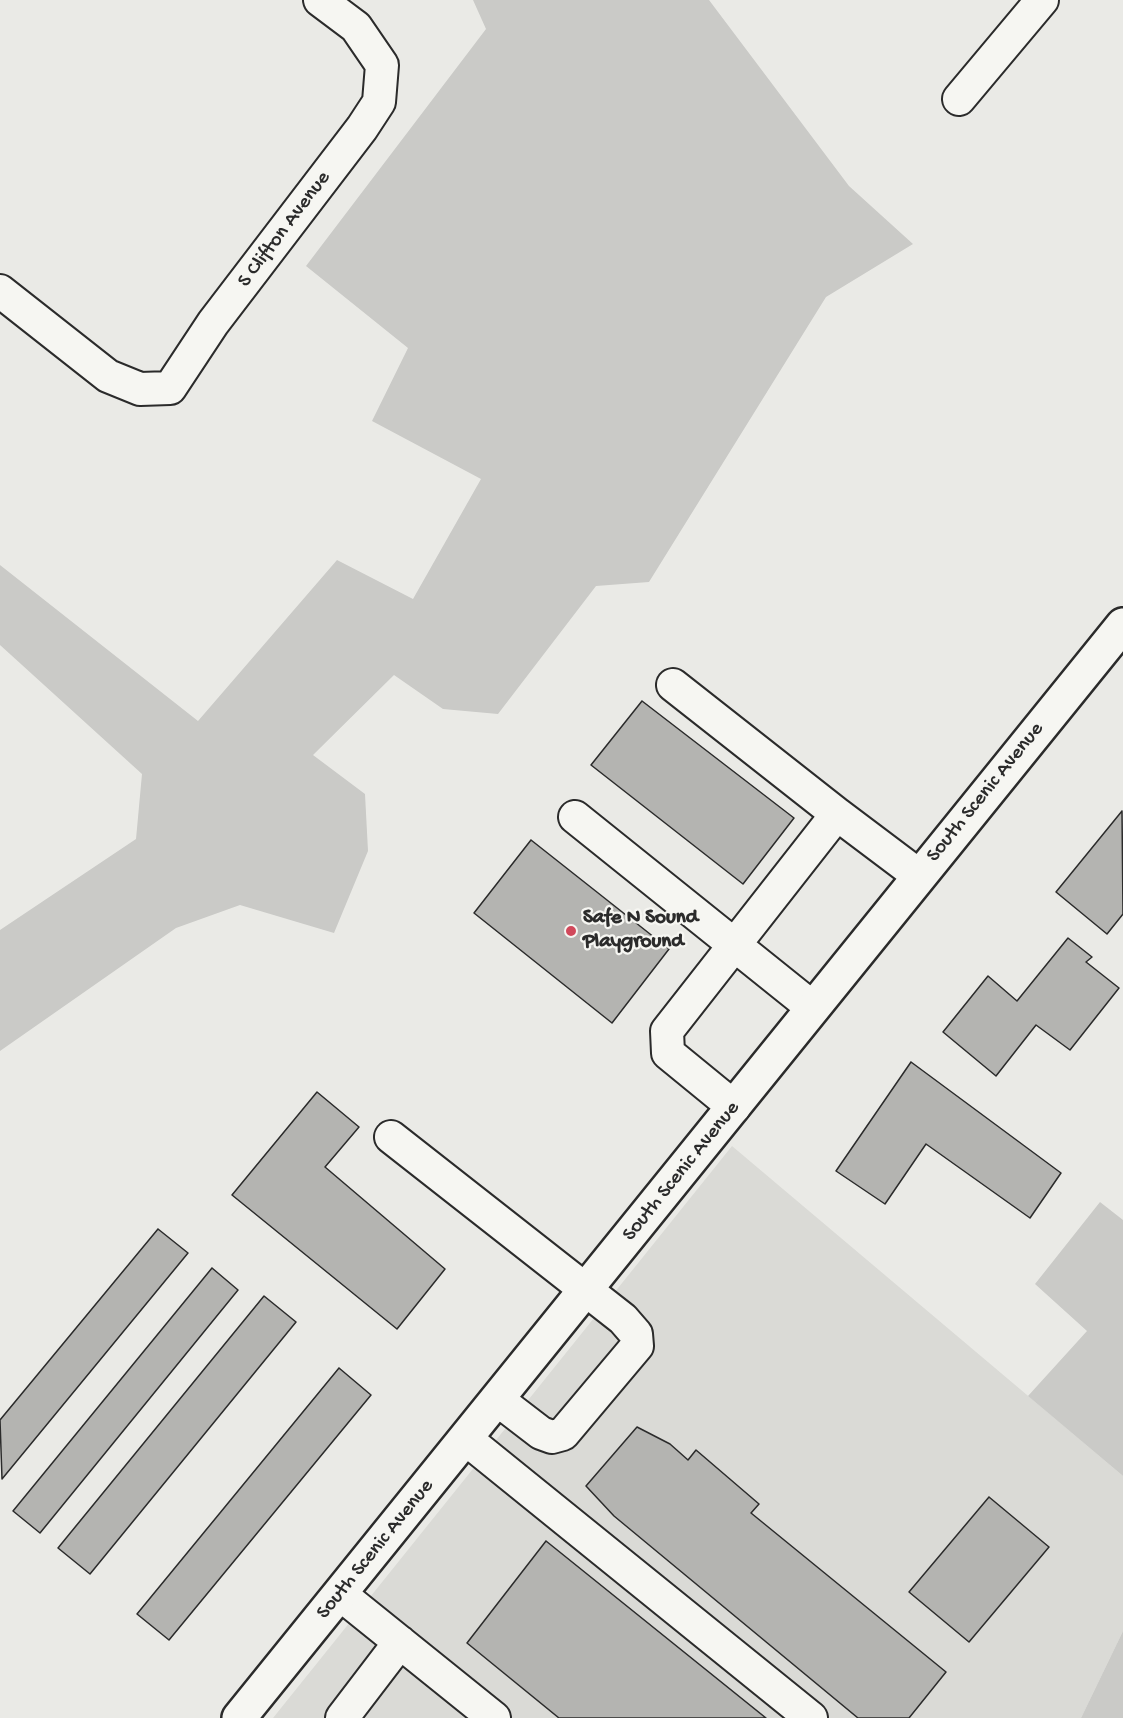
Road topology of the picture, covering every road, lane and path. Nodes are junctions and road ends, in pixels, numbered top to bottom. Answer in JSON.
{"nodes":[{"id":1,"x":320,"y":0,"type":"edge"},
{"id":2,"x":1042,"y":0,"type":"edge"},
{"id":3,"x":959,"y":99,"type":"dead end"},
{"id":4,"x":0,"y":291,"type":"edge"},
{"id":5,"x":1123,"y":625,"type":"edge"},
{"id":6,"x":673,"y":685,"type":"dead end"},
{"id":7,"x":837,"y":814,"type":"junction"},
{"id":8,"x":575,"y":817,"type":"dead end"},
{"id":9,"x":918,"y":875,"type":"junction"},
{"id":10,"x":735,"y":945,"type":"junction"},
{"id":11,"x":813,"y":1008,"type":"junction"},
{"id":12,"x":734,"y":1107,"type":"junction"},
{"id":13,"x":391,"y":1137,"type":"dead end"},
{"id":14,"x":586,"y":1291,"type":"junction"},
{"id":15,"x":498,"y":1400,"type":"junction"},
{"id":16,"x":466,"y":1439,"type":"junction"},
{"id":17,"x":340,"y":1594,"type":"junction"},
{"id":18,"x":400,"y":1642,"type":"junction"},
{"id":19,"x":239,"y":1718,"type":"edge"},
{"id":20,"x":342,"y":1718,"type":"edge"},
{"id":21,"x":494,"y":1718,"type":"edge"},
{"id":22,"x":812,"y":1718,"type":"edge"}],
"edges":[{"from":1,"to":4,"type":"street","name":"S Clifton Avenue"},
{"from":2,"to":3,"type":"street"},
{"from":5,"to":9,"type":"main road","name":"South Scenic Avenue"},
{"from":6,"to":7,"type":"street"},
{"from":7,"to":9,"type":"street"},
{"from":7,"to":10,"type":"street"},
{"from":8,"to":10,"type":"street"},
{"from":9,"to":11,"type":"main road","name":"South Scenic Avenue"},
{"from":10,"to":11,"type":"street"},
{"from":10,"to":12,"type":"street"},
{"from":11,"to":12,"type":"main road","name":"South Scenic Avenue"},
{"from":12,"to":14,"type":"main road","name":"South Scenic Avenue"},
{"from":13,"to":14,"type":"street"},
{"from":14,"to":15,"type":"main road","name":"South Scenic Avenue"},
{"from":14,"to":15,"type":"street"},
{"from":15,"to":16,"type":"main road","name":"South Scenic Avenue"},
{"from":16,"to":17,"type":"main road","name":"South Scenic Avenue"},
{"from":16,"to":22,"type":"street"},
{"from":17,"to":18,"type":"street"},
{"from":17,"to":19,"type":"main road","name":"South Scenic Avenue"},
{"from":18,"to":20,"type":"street"},
{"from":18,"to":21,"type":"street"}]}
